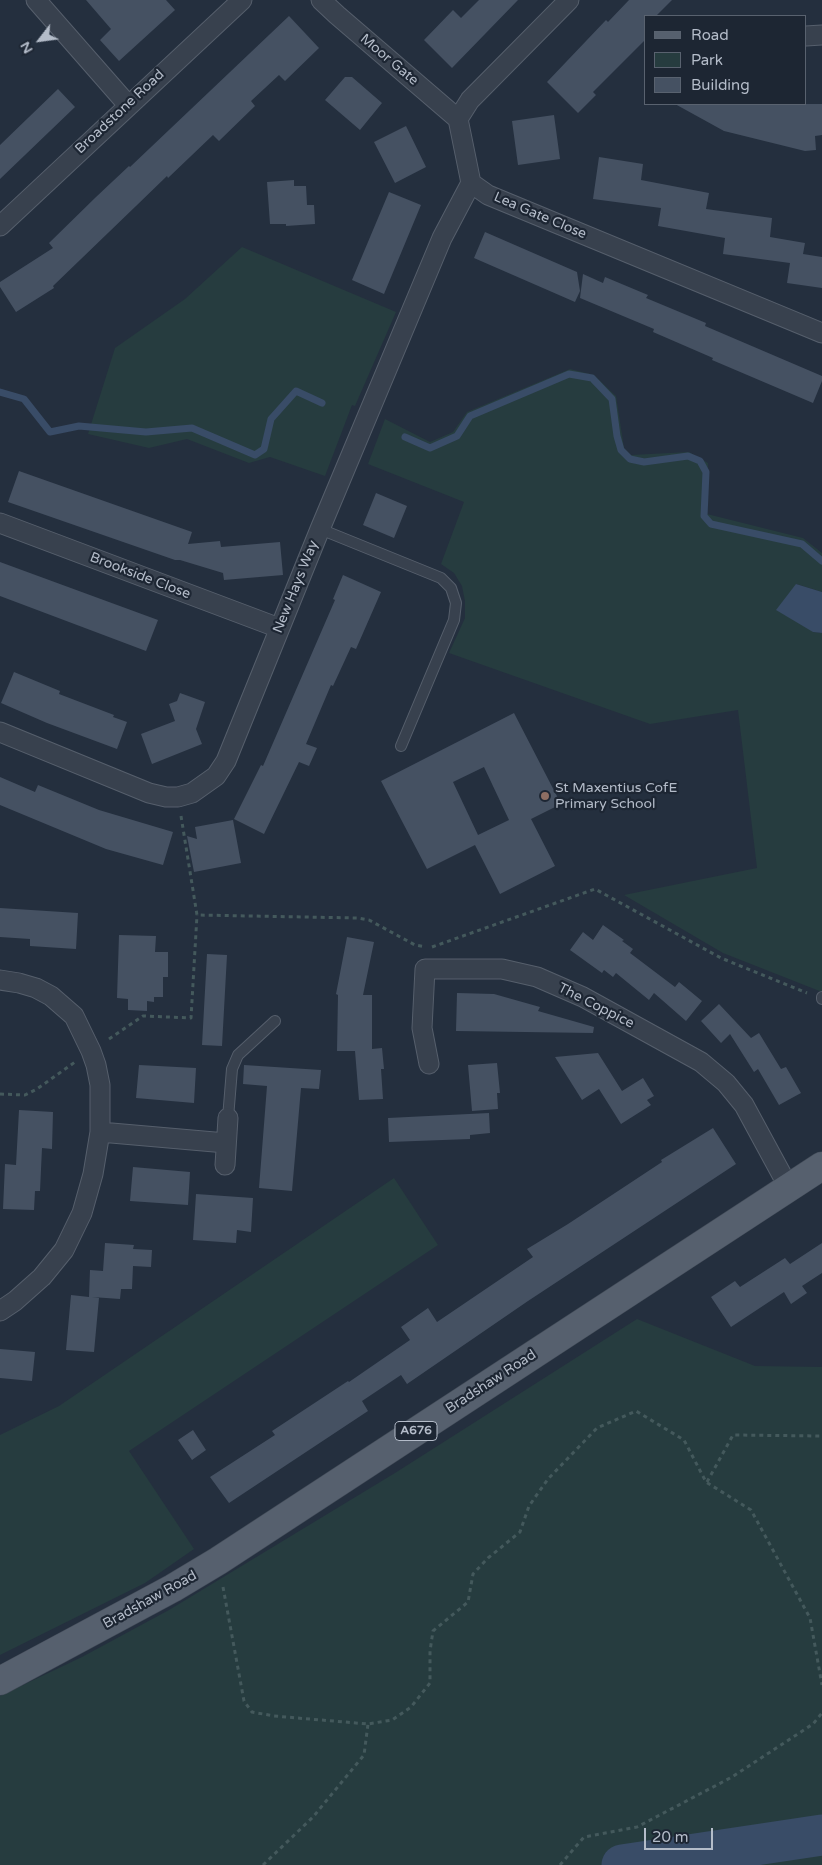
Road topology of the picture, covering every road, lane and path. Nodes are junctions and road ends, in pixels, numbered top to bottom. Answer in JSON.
{"nodes":[{"id":1,"x":36,"y":0,"type":"edge"},
{"id":2,"x":242,"y":0,"type":"edge"},
{"id":3,"x":321,"y":0,"type":"edge"},
{"id":4,"x":569,"y":0,"type":"edge"},
{"id":5,"x":822,"y":35,"type":"edge"},
{"id":6,"x":807,"y":36,"type":"edge"},
{"id":7,"x":128,"y":105,"type":"junction"},
{"id":8,"x":458,"y":119,"type":"junction"},
{"id":9,"x":471,"y":183,"type":"junction"},
{"id":10,"x":0,"y":226,"type":"edge"},
{"id":11,"x":822,"y":333,"type":"edge"},
{"id":12,"x":0,"y":523,"type":"edge"},
{"id":13,"x":320,"y":529,"type":"junction"},
{"id":14,"x":279,"y":628,"type":"junction"},
{"id":15,"x":0,"y":732,"type":"edge"},
{"id":16,"x":401,"y":746,"type":"dead end"},
{"id":17,"x":178,"y":797,"type":"junction"},
{"id":18,"x":197,"y":915,"type":"junction"},
{"id":19,"x":0,"y":980,"type":"edge"},
{"id":20,"x":822,"y":998,"type":"edge"},
{"id":21,"x":275,"y":1021,"type":"dead end"},
{"id":22,"x":91,"y":1051,"type":"junction"},
{"id":23,"x":429,"y":1064,"type":"dead end"},
{"id":24,"x":0,"y":1094,"type":"edge"},
{"id":25,"x":228,"y":1118,"type":"joint"},
{"id":26,"x":100,"y":1132,"type":"junction"},
{"id":27,"x":226,"y":1142,"type":"junction"},
{"id":28,"x":225,"y":1165,"type":"dead end"},
{"id":29,"x":822,"y":1166,"type":"edge"},
{"id":30,"x":789,"y":1188,"type":"junction"},
{"id":31,"x":0,"y":1311,"type":"edge"},
{"id":32,"x":822,"y":1436,"type":"edge"},
{"id":33,"x":706,"y":1482,"type":"junction"},
{"id":34,"x":218,"y":1561,"type":"junction"},
{"id":35,"x":0,"y":1680,"type":"edge"},
{"id":36,"x":822,"y":1685,"type":"edge"},
{"id":37,"x":822,"y":1713,"type":"edge"},
{"id":38,"x":368,"y":1724,"type":"junction"},
{"id":39,"x":262,"y":1865,"type":"edge"},
{"id":40,"x":560,"y":1865,"type":"edge"}],
"edges":[{"from":1,"to":7,"type":"street"},
{"from":2,"to":7,"type":"street","name":"Broadstone Road"},
{"from":3,"to":8,"type":"street","name":"Moor Gate"},
{"from":4,"to":8,"type":"street"},
{"from":5,"to":6,"type":"street"},
{"from":7,"to":10,"type":"street","name":"Broadstone Road"},
{"from":8,"to":9,"type":"street"},
{"from":9,"to":11,"type":"street","name":"Lea Gate Close"},
{"from":9,"to":13,"type":"street","name":"New Hays Way"},
{"from":12,"to":14,"type":"street","name":"Brookside Close"},
{"from":13,"to":14,"type":"street","name":"New Hays Way"},
{"from":13,"to":16,"type":"lane"},
{"from":14,"to":17,"type":"street","name":"New Hays Way"},
{"from":15,"to":17,"type":"street"},
{"from":17,"to":18,"type":"path"},
{"from":18,"to":20,"type":"path"},
{"from":18,"to":22,"type":"path"},
{"from":19,"to":22,"type":"street"},
{"from":21,"to":25,"type":"lane"},
{"from":22,"to":24,"type":"path"},
{"from":22,"to":26,"type":"street"},
{"from":23,"to":30,"type":"street","name":"The Coppice"},
{"from":25,"to":27,"type":"street"},
{"from":26,"to":27,"type":"street"},
{"from":26,"to":31,"type":"street"},
{"from":27,"to":28,"type":"street"},
{"from":29,"to":30,"type":"main road","name":"Bradshaw Road","number":"A676"},
{"from":30,"to":34,"type":"main road","name":"Bradshaw Road","number":"A676"},
{"from":32,"to":33,"type":"path"},
{"from":33,"to":36,"type":"path"},
{"from":33,"to":38,"type":"path"},
{"from":34,"to":35,"type":"main road","name":"Bradshaw Road","number":"A676"},
{"from":34,"to":38,"type":"path"},
{"from":37,"to":40,"type":"path"},
{"from":38,"to":39,"type":"path"}]}
